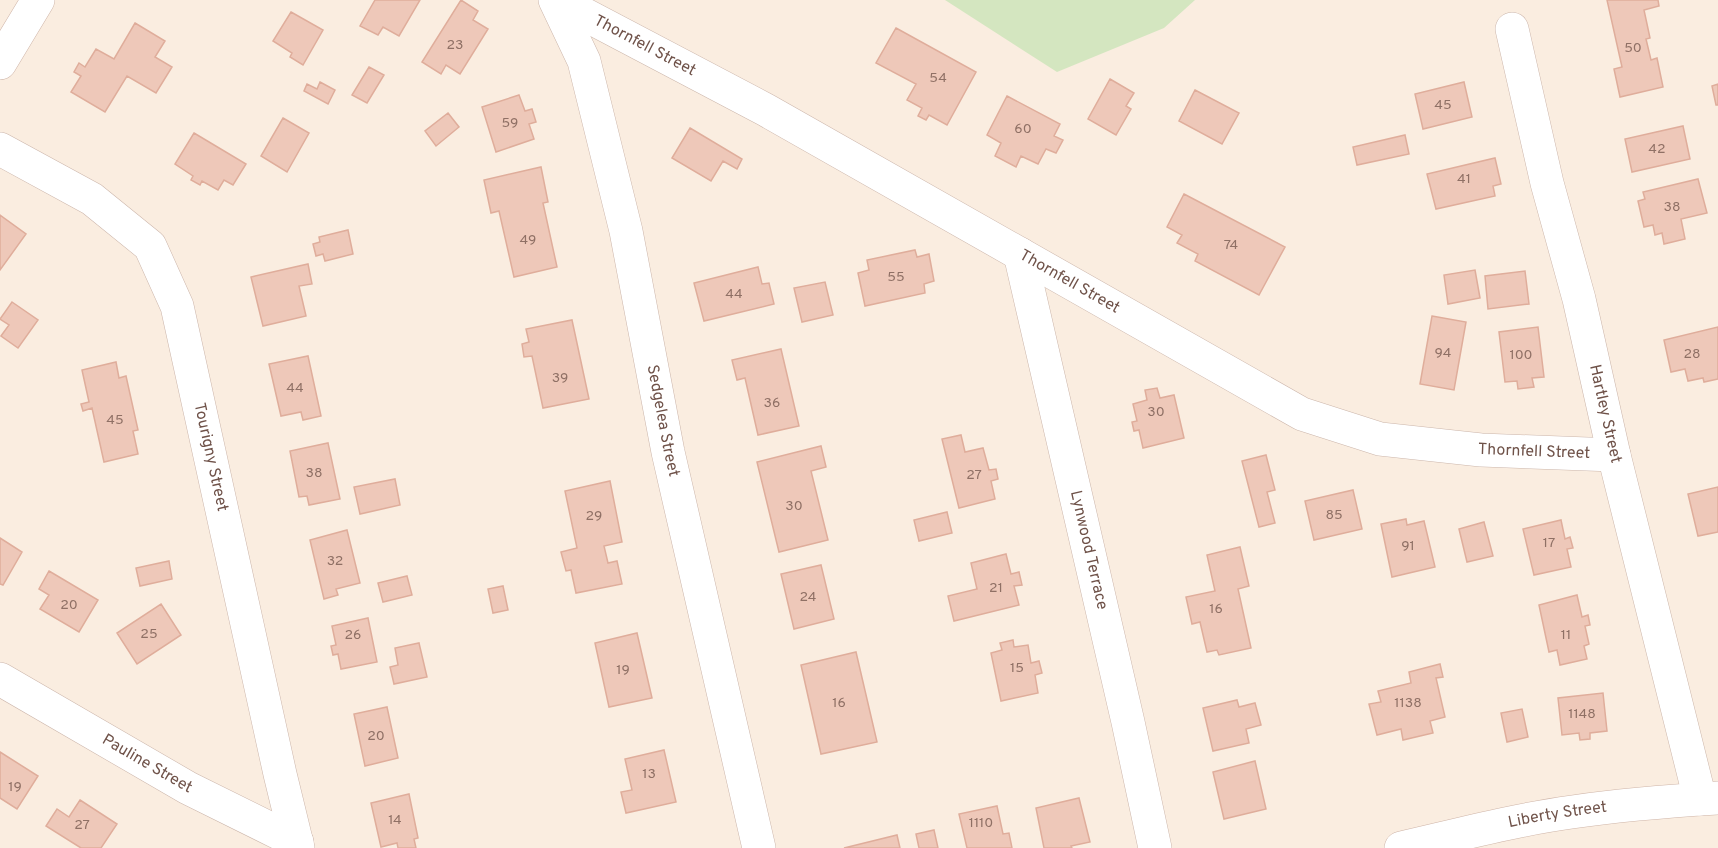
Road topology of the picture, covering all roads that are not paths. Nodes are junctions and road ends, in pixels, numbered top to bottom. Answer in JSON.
{"nodes":[{"id":1,"x":38,"y":0,"type":"edge"},
{"id":2,"x":556,"y":0,"type":"edge"},
{"id":3,"x":1512,"y":29,"type":"dead end"},
{"id":4,"x":0,"y":63,"type":"edge"},
{"id":5,"x":0,"y":149,"type":"edge"},
{"id":6,"x":1020,"y":254,"type":"junction"},
{"id":7,"x":1614,"y":455,"type":"junction"},
{"id":8,"x":0,"y":679,"type":"edge"},
{"id":9,"x":1709,"y":798,"type":"edge"},
{"id":10,"x":297,"y":845,"type":"edge"},
{"id":11,"x":759,"y":848,"type":"edge"},
{"id":12,"x":1155,"y":848,"type":"edge"},
{"id":13,"x":1401,"y":848,"type":"edge"}],
"edges":[{"from":1,"to":4,"type":"street"},
{"from":2,"to":6,"type":"street","name":"Thornfell Street"},
{"from":2,"to":11,"type":"street","name":"Sedgelea Street"},
{"from":3,"to":7,"type":"street","name":"Hartley Street"},
{"from":5,"to":10,"type":"street","name":"Tourigny Street"},
{"from":6,"to":7,"type":"street","name":"Thornfell Street"},
{"from":6,"to":12,"type":"street","name":"Lynwood Terrace"},
{"from":7,"to":9,"type":"street","name":"Hartley Street"},
{"from":8,"to":10,"type":"street","name":"Pauline Street"},
{"from":9,"to":13,"type":"street","name":"Liberty Street"}]}
